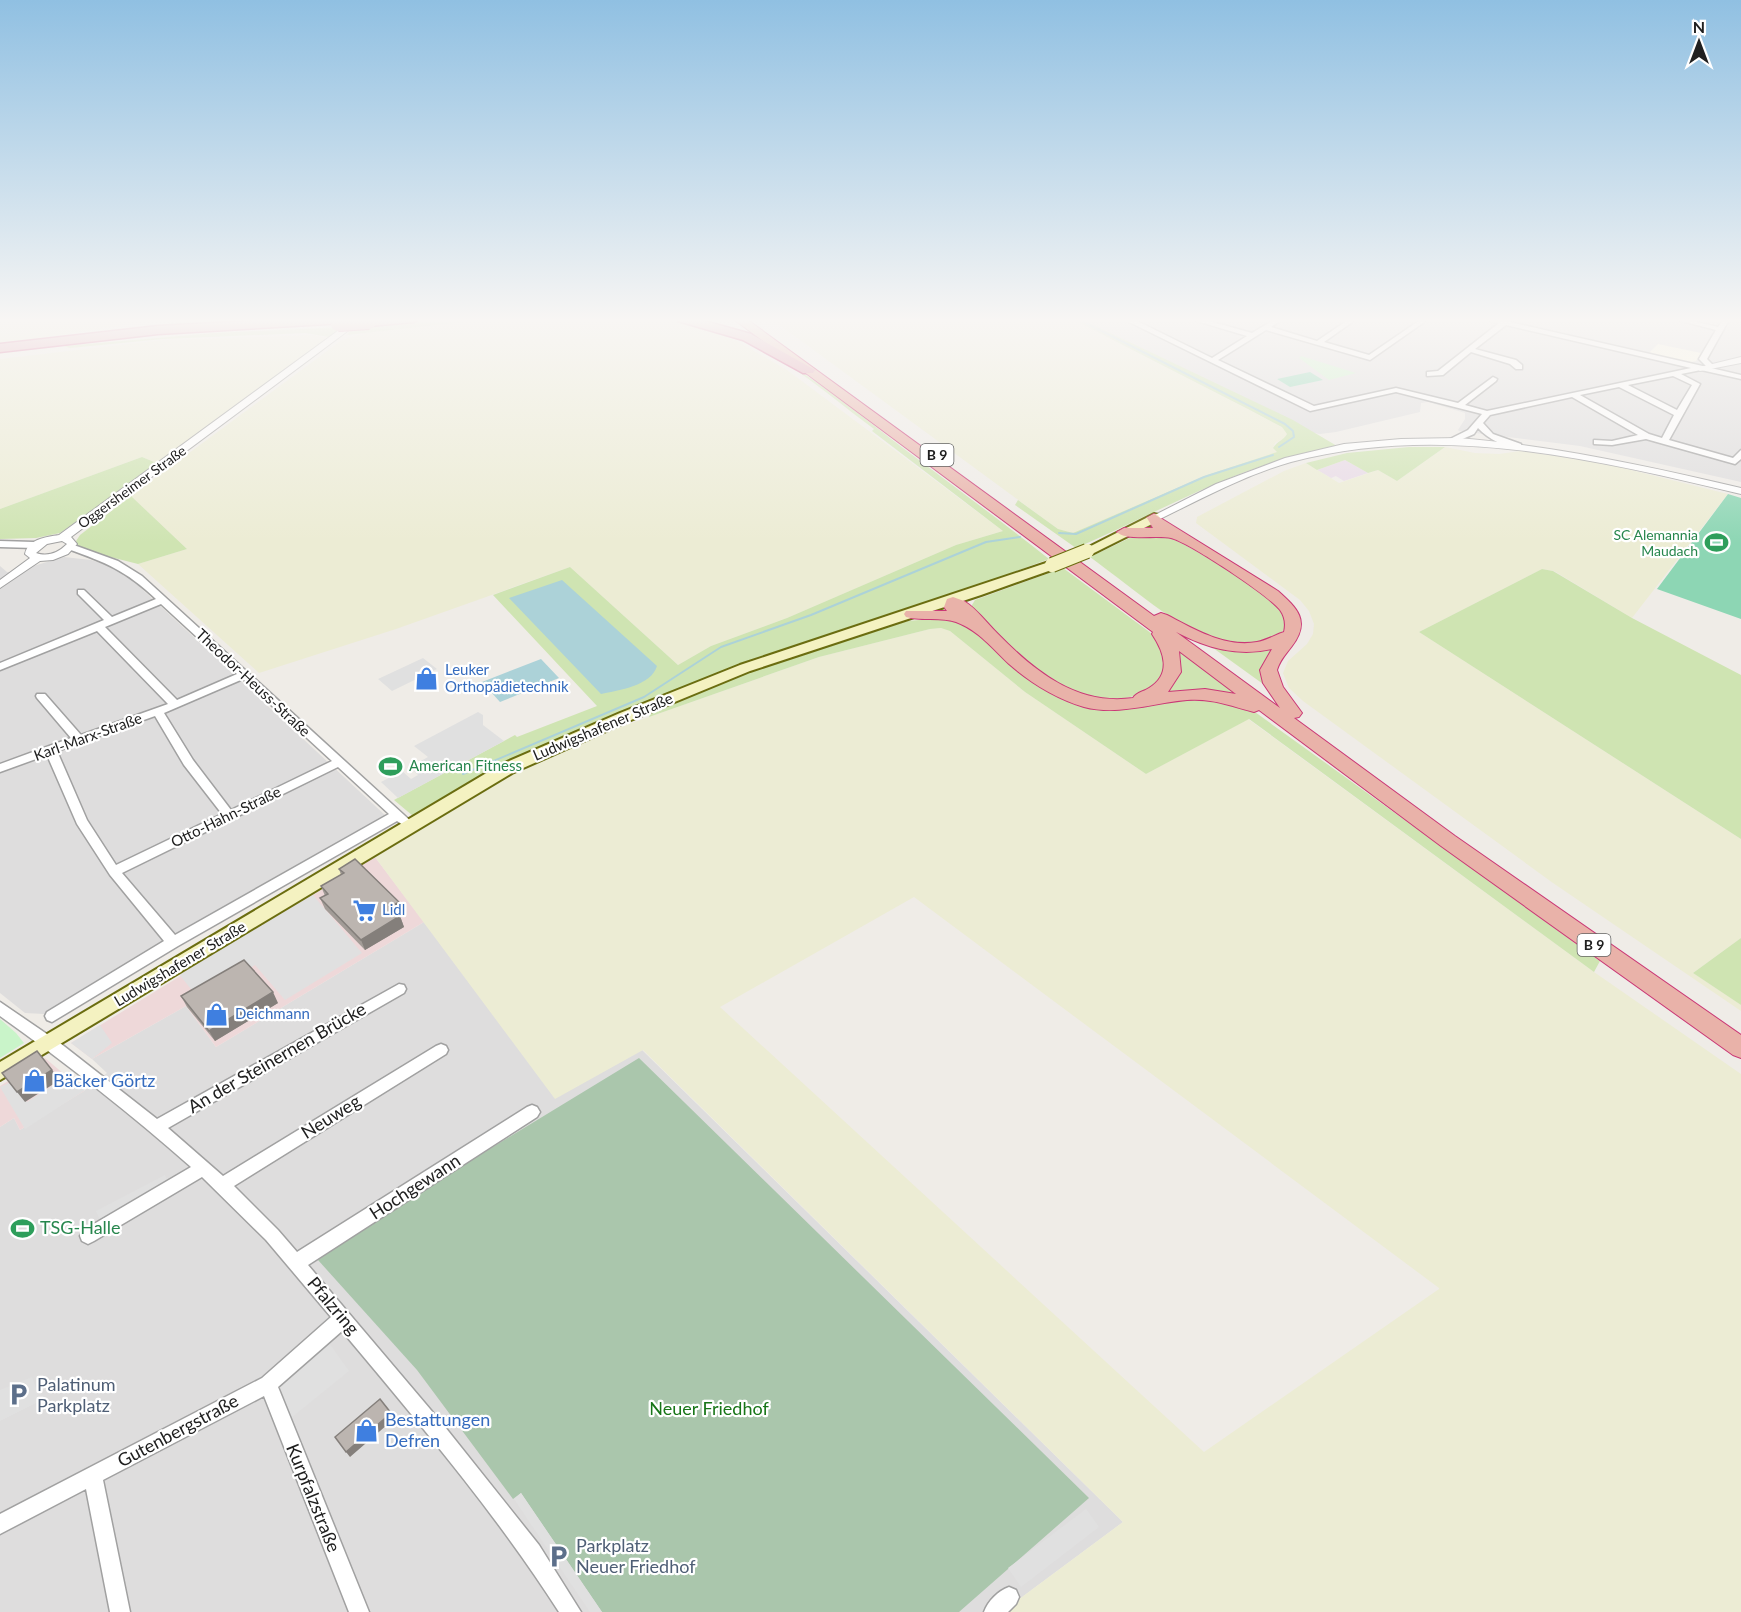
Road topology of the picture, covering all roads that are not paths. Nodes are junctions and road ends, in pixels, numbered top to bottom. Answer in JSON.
{"nodes":[{"id":1,"x":252,"y":393,"type":"edge"},
{"id":2,"x":840,"y":393,"type":"edge"},
{"id":3,"x":850,"y":393,"type":"edge"},
{"id":4,"x":1280,"y":393,"type":"edge"},
{"id":5,"x":1377,"y":393,"type":"edge"},
{"id":6,"x":1404,"y":393,"type":"edge"},
{"id":7,"x":1475,"y":393,"type":"edge"},
{"id":8,"x":1576,"y":393,"type":"edge"},
{"id":9,"x":1637,"y":393,"type":"edge"},
{"id":10,"x":1690,"y":393,"type":"edge"},
{"id":11,"x":1572,"y":394,"type":"junction"},
{"id":12,"x":1459,"y":406,"type":"junction"},
{"id":13,"x":1487,"y":414,"type":"junction"},
{"id":14,"x":1678,"y":414,"type":"junction"},
{"id":15,"x":1479,"y":424,"type":"junction"},
{"id":16,"x":1471,"y":432,"type":"junction"},
{"id":17,"x":1484,"y":432,"type":"junction"},
{"id":18,"x":1646,"y":436,"type":"junction"},
{"id":19,"x":1664,"y":441,"type":"junction"},
{"id":20,"x":1451,"y":442,"type":"junction"},
{"id":21,"x":1597,"y":442,"type":"dead end"},
{"id":22,"x":1482,"y":443,"type":"junction"},
{"id":23,"x":1518,"y":446,"type":"junction"},
{"id":24,"x":1739,"y":458,"type":"edge"},
{"id":25,"x":1741,"y":491,"type":"edge"},
{"id":26,"x":1162,"y":517,"type":"junction"},
{"id":27,"x":1125,"y":532,"type":"junction"},
{"id":28,"x":1174,"y":535,"type":"junction"},
{"id":29,"x":62,"y":538,"type":"junction"},
{"id":30,"x":0,"y":544,"type":"edge"},
{"id":31,"x":34,"y":545,"type":"junction"},
{"id":32,"x":1204,"y":549,"type":"junction"},
{"id":33,"x":67,"y":550,"type":"junction"},
{"id":34,"x":37,"y":558,"type":"junction"},
{"id":35,"x":0,"y":585,"type":"edge"},
{"id":36,"x":81,"y":592,"type":"dead end"},
{"id":37,"x":162,"y":600,"type":"junction"},
{"id":38,"x":958,"y":606,"type":"junction"},
{"id":39,"x":912,"y":614,"type":"joint"},
{"id":40,"x":1152,"y":618,"type":"junction"},
{"id":41,"x":111,"y":621,"type":"junction"},
{"id":42,"x":98,"y":626,"type":"junction"},
{"id":43,"x":1292,"y":633,"type":"junction"},
{"id":44,"x":0,"y":667,"type":"edge"},
{"id":45,"x":243,"y":675,"type":"junction"},
{"id":46,"x":41,"y":696,"type":"dead end"},
{"id":47,"x":175,"y":705,"type":"junction"},
{"id":48,"x":1117,"y":705,"type":"junction"},
{"id":49,"x":158,"y":711,"type":"junction"},
{"id":50,"x":1285,"y":714,"type":"junction"},
{"id":51,"x":79,"y":740,"type":"junction"},
{"id":52,"x":51,"y":750,"type":"junction"},
{"id":53,"x":339,"y":762,"type":"junction"},
{"id":54,"x":0,"y":768,"type":"edge"},
{"id":55,"x":229,"y":815,"type":"junction"},
{"id":56,"x":403,"y":820,"type":"junction"},
{"id":57,"x":114,"y":872,"type":"junction"},
{"id":58,"x":173,"y":942,"type":"junction"},
{"id":59,"x":399,"y":989,"type":"dead end"},
{"id":60,"x":0,"y":1008,"type":"edge"},
{"id":61,"x":52,"y":1016,"type":"dead end"},
{"id":62,"x":1741,"y":1032,"type":"edge"},
{"id":63,"x":44,"y":1041,"type":"junction"},
{"id":64,"x":1741,"y":1048,"type":"edge"},
{"id":65,"x":441,"y":1050,"type":"dead end"},
{"id":66,"x":0,"y":1072,"type":"edge"},
{"id":67,"x":532,"y":1112,"type":"dead end"},
{"id":68,"x":156,"y":1127,"type":"junction"},
{"id":69,"x":203,"y":1168,"type":"junction"},
{"id":70,"x":222,"y":1185,"type":"junction"},
{"id":71,"x":88,"y":1236,"type":"dead end"},
{"id":72,"x":297,"y":1262,"type":"junction"},
{"id":73,"x":343,"y":1318,"type":"junction"},
{"id":74,"x":268,"y":1383,"type":"junction"},
{"id":75,"x":93,"y":1476,"type":"junction"},
{"id":76,"x":0,"y":1524,"type":"edge"},
{"id":77,"x":1009,"y":1598,"type":"dead end"},
{"id":78,"x":120,"y":1612,"type":"edge"},
{"id":79,"x":359,"y":1612,"type":"edge"},
{"id":80,"x":571,"y":1612,"type":"edge"},
{"id":81,"x":994,"y":1612,"type":"edge"}],
"edges":[{"from":1,"to":29,"type":"street","name":"Oggersheimer Straße"},
{"from":2,"to":40,"type":"highway","number":"B 9"},
{"from":3,"to":40,"type":"highway","number":"B 9"},
{"from":4,"to":5,"type":"street"},
{"from":6,"to":12,"type":"street"},
{"from":7,"to":12,"type":"street"},
{"from":8,"to":11,"type":"street"},
{"from":9,"to":14,"type":"street"},
{"from":10,"to":14,"type":"street"},
{"from":11,"to":13,"type":"street"},
{"from":11,"to":18,"type":"street"},
{"from":12,"to":13,"type":"street"},
{"from":13,"to":15,"type":"street"},
{"from":14,"to":19,"type":"street"},
{"from":15,"to":16,"type":"street"},
{"from":15,"to":17,"type":"street"},
{"from":16,"to":20,"type":"street"},
{"from":16,"to":22,"type":"street"},
{"from":17,"to":22,"type":"street"},
{"from":17,"to":23,"type":"street"},
{"from":18,"to":19,"type":"street"},
{"from":18,"to":21,"type":"street"},
{"from":19,"to":24,"type":"street"},
{"from":20,"to":22,"type":"street"},
{"from":20,"to":26,"type":"street"},
{"from":22,"to":23,"type":"street"},
{"from":23,"to":25,"type":"street"},
{"from":26,"to":27,"type":"main road"},
{"from":26,"to":28,"type":"highway"},
{"from":26,"to":32,"type":"highway"},
{"from":27,"to":28,"type":"highway"},
{"from":27,"to":38,"type":"main road","bridge":true},
{"from":28,"to":32,"type":"highway"},
{"from":29,"to":31,"type":"street"},
{"from":29,"to":33,"type":"street"},
{"from":30,"to":31,"type":"street"},
{"from":31,"to":34,"type":"street"},
{"from":32,"to":43,"type":"highway"},
{"from":33,"to":34,"type":"street"},
{"from":33,"to":37,"type":"street","name":"Theodor-Heuss-Straße"},
{"from":34,"to":35,"type":"street"},
{"from":36,"to":41,"type":"street"},
{"from":37,"to":41,"type":"street"},
{"from":37,"to":45,"type":"street","name":"Theodor-Heuss-Straße"},
{"from":38,"to":39,"type":"highway"},
{"from":38,"to":48,"type":"highway"},
{"from":39,"to":56,"type":"main road","name":"Ludwigshafener Straße"},
{"from":40,"to":43,"type":"highway"},
{"from":40,"to":48,"type":"highway"},
{"from":40,"to":50,"type":"highway","number":"B 9"},
{"from":41,"to":42,"type":"street"},
{"from":42,"to":44,"type":"street"},
{"from":42,"to":47,"type":"street"},
{"from":43,"to":50,"type":"highway"},
{"from":45,"to":47,"type":"street","name":"Karl-Marx-Straße"},
{"from":45,"to":53,"type":"street","name":"Theodor-Heuss-Straße"},
{"from":46,"to":51,"type":"street"},
{"from":47,"to":49,"type":"street","name":"Karl-Marx-Straße"},
{"from":48,"to":50,"type":"highway"},
{"from":49,"to":51,"type":"street","name":"Karl-Marx-Straße"},
{"from":49,"to":55,"type":"street"},
{"from":50,"to":62,"type":"highway","number":"B 9"},
{"from":50,"to":64,"type":"highway","number":"B 9"},
{"from":51,"to":52,"type":"street","name":"Karl-Marx-Straße"},
{"from":52,"to":54,"type":"street","name":"Karl-Marx-Straße"},
{"from":52,"to":57,"type":"street"},
{"from":53,"to":55,"type":"street","name":"Otto-Hahn-Straße"},
{"from":53,"to":56,"type":"street","name":"Theodor-Heuss-Straße"},
{"from":55,"to":57,"type":"street","name":"Otto-Hahn-Straße"},
{"from":56,"to":58,"type":"street","name":"Ludwigshafener Straße"},
{"from":56,"to":63,"type":"main road","name":"Ludwigshafener Straße"},
{"from":57,"to":58,"type":"street"},
{"from":58,"to":61,"type":"street","name":"Ludwigshafener Straße"},
{"from":59,"to":68,"type":"street","name":"An der Steinernen Brücke"},
{"from":60,"to":63,"type":"street","name":"Pfalzring"},
{"from":63,"to":66,"type":"main road","name":"Ludwigshafener Straße"},
{"from":63,"to":68,"type":"street","name":"Pfalzring"},
{"from":65,"to":70,"type":"street","name":"Neuweg"},
{"from":67,"to":72,"type":"street","name":"Hochgewann"},
{"from":68,"to":69,"type":"street","name":"Pfalzring"},
{"from":69,"to":70,"type":"street","name":"Pfalzring"},
{"from":69,"to":71,"type":"street"},
{"from":70,"to":72,"type":"street","name":"Pfalzring"},
{"from":72,"to":73,"type":"street","name":"Pfalzring"},
{"from":73,"to":74,"type":"street","name":"Gutenbergstraße"},
{"from":73,"to":80,"type":"street","name":"Pfalzring"},
{"from":74,"to":75,"type":"street","name":"Gutenbergstraße"},
{"from":74,"to":79,"type":"street","name":"Kurpfalzstraße"},
{"from":75,"to":76,"type":"street","name":"Gutenbergstraße"},
{"from":75,"to":78,"type":"street"},
{"from":77,"to":81,"type":"street"}]}
